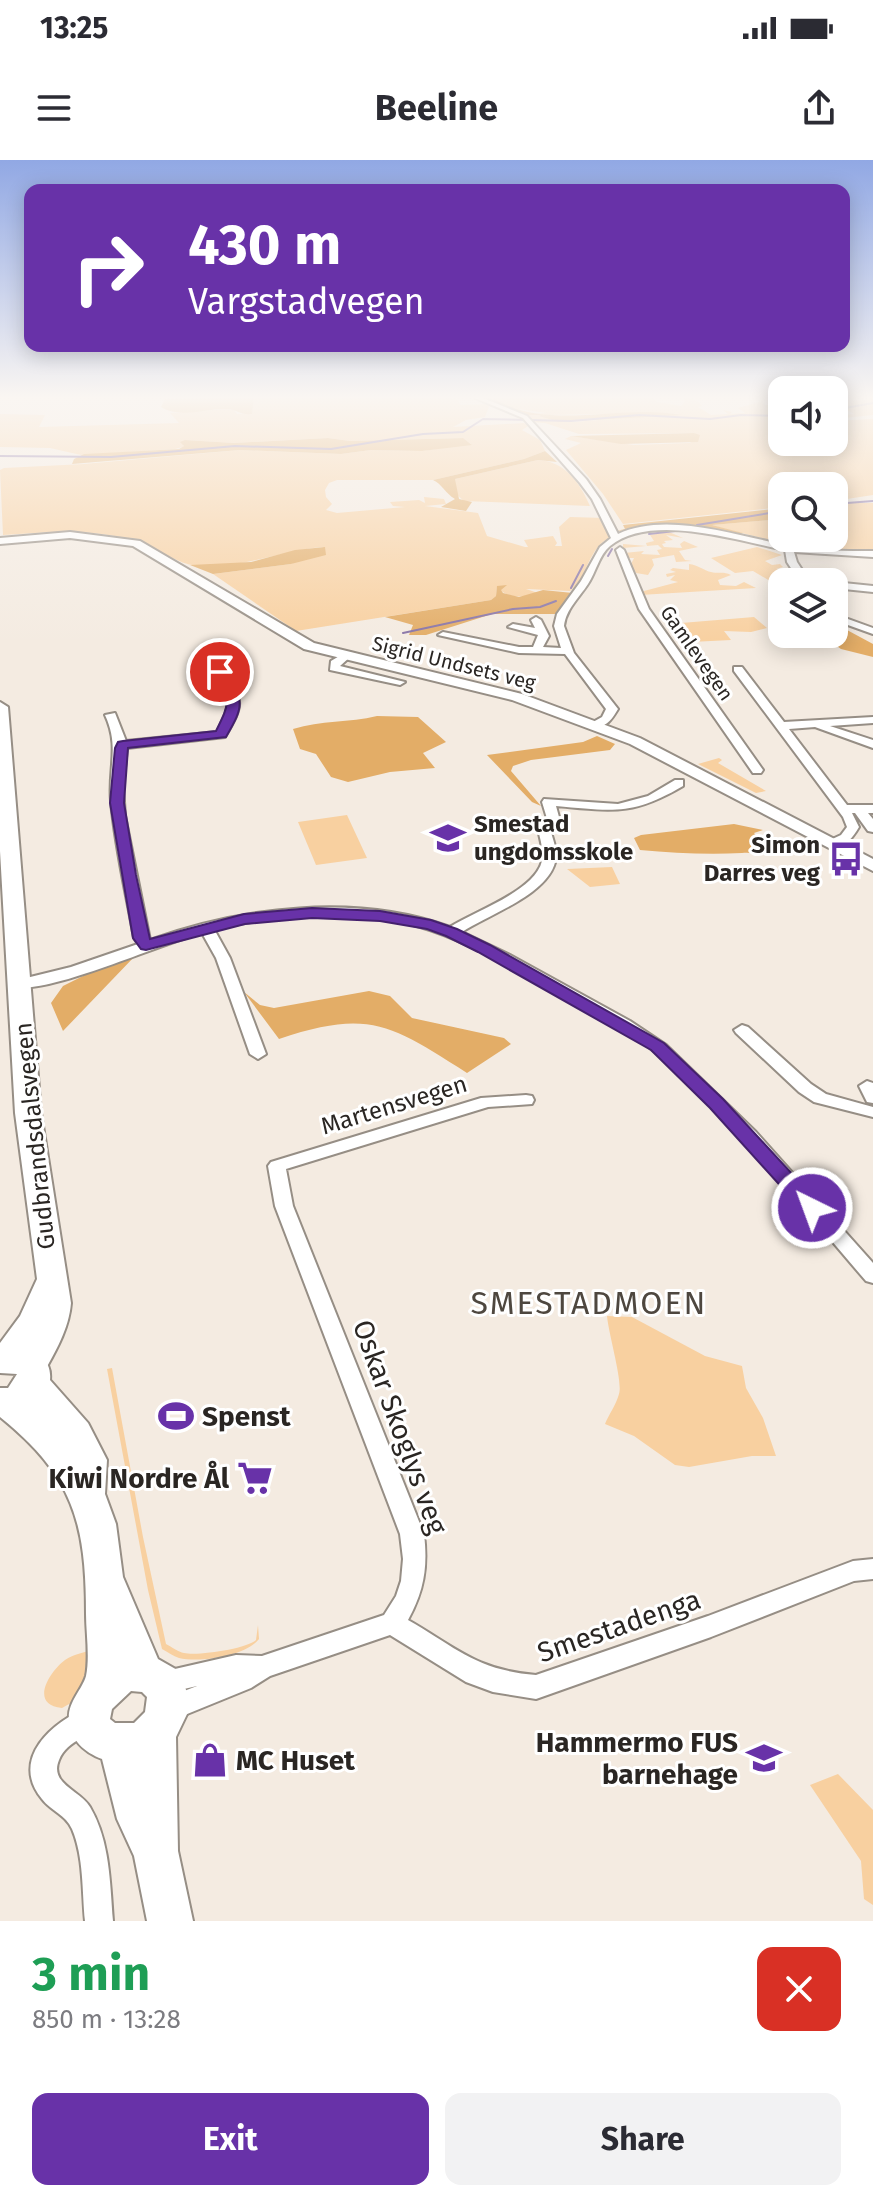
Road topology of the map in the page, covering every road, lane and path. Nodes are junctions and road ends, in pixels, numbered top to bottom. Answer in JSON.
{"nodes":[{"id":1,"x":582,"y":480,"type":"edge"},
{"id":2,"x":0,"y":539,"type":"edge"},
{"id":3,"x":768,"y":543,"type":"edge"},
{"id":4,"x":618,"y":545,"type":"junction"},
{"id":5,"x":845,"y":552,"type":"edge"},
{"id":6,"x":873,"y":554,"type":"edge"},
{"id":7,"x":848,"y":586,"type":"edge"},
{"id":8,"x":873,"y":589,"type":"edge"},
{"id":9,"x":536,"y":620,"type":"dead end"},
{"id":10,"x":848,"y":622,"type":"edge"},
{"id":11,"x":513,"y":627,"type":"dead end"},
{"id":12,"x":873,"y":631,"type":"edge"},
{"id":13,"x":543,"y":633,"type":"junction"},
{"id":14,"x":443,"y":635,"type":"dead end"},
{"id":15,"x":536,"y":651,"type":"junction"},
{"id":16,"x":569,"y":651,"type":"junction"},
{"id":17,"x":345,"y":657,"type":"junction"},
{"id":18,"x":738,"y":669,"type":"dead end"},
{"id":19,"x":220,"y":672,"type":"dead end"},
{"id":20,"x":400,"y":682,"type":"dead end"},
{"id":21,"x":0,"y":707,"type":"edge"},
{"id":22,"x":111,"y":715,"type":"dead end"},
{"id":23,"x":873,"y":720,"type":"edge"},
{"id":24,"x":597,"y":724,"type":"junction"},
{"id":25,"x":815,"y":724,"type":"junction"},
{"id":26,"x":781,"y":726,"type":"junction"},
{"id":27,"x":873,"y":744,"type":"edge"},
{"id":28,"x":123,"y":745,"type":"junction"},
{"id":29,"x":757,"y":770,"type":"dead end"},
{"id":30,"x":679,"y":783,"type":"dead end"},
{"id":31,"x":869,"y":808,"type":"edge"},
{"id":32,"x":843,"y":809,"type":"junction"},
{"id":33,"x":3,"y":817,"type":"edge"},
{"id":34,"x":873,"y":828,"type":"edge"},
{"id":35,"x":833,"y":844,"type":"junction"},
{"id":36,"x":873,"y":866,"type":"edge"},
{"id":37,"x":206,"y":927,"type":"junction"},
{"id":38,"x":451,"y":933,"type":"junction"},
{"id":39,"x":146,"y":945,"type":"junction"},
{"id":40,"x":19,"y":984,"type":"junction"},
{"id":41,"x":742,"y":1030,"type":"dead end"},
{"id":42,"x":258,"y":1054,"type":"dead end"},
{"id":43,"x":526,"y":1100,"type":"dead end"},
{"id":44,"x":873,"y":1112,"type":"edge"},
{"id":45,"x":277,"y":1166,"type":"joint"},
{"id":46,"x":873,"y":1276,"type":"edge"},
{"id":47,"x":12,"y":1378,"type":"edge"},
{"id":48,"x":873,"y":1569,"type":"edge"},
{"id":49,"x":392,"y":1623,"type":"junction"},
{"id":50,"x":135,"y":1706,"type":"junction"},
{"id":51,"x":99,"y":1921,"type":"edge"},
{"id":52,"x":170,"y":1921,"type":"edge"}],
"edges":[{"from":1,"to":4,"type":"street","name":"Gamlevegen"},
{"from":2,"to":17,"type":"street","name":"Sigrid Undsets veg"},
{"from":3,"to":4,"type":"street"},
{"from":4,"to":16,"type":"street"},
{"from":4,"to":29,"type":"street","name":"Gamlevegen"},
{"from":5,"to":6,"type":"street"},
{"from":7,"to":8,"type":"street"},
{"from":9,"to":13,"type":"street"},
{"from":10,"to":12,"type":"street"},
{"from":11,"to":13,"type":"street"},
{"from":13,"to":15,"type":"street"},
{"from":14,"to":15,"type":"street"},
{"from":15,"to":16,"type":"street"},
{"from":16,"to":24,"type":"street"},
{"from":17,"to":20,"type":"street"},
{"from":17,"to":24,"type":"street","name":"Sigrid Undsets veg"},
{"from":18,"to":26,"type":"street"},
{"from":19,"to":28,"type":"street"},
{"from":21,"to":33,"type":"main road","name":"Gudbrandsdalsvegen"},
{"from":22,"to":28,"type":"street"},
{"from":23,"to":25,"type":"street"},
{"from":24,"to":35,"type":"street","name":"Sigrid Undsets veg"},
{"from":25,"to":26,"type":"street"},
{"from":25,"to":27,"type":"street"},
{"from":26,"to":32,"type":"street"},
{"from":28,"to":39,"type":"street"},
{"from":30,"to":38,"type":"street"},
{"from":31,"to":32,"type":"street"},
{"from":31,"to":34,"type":"street"},
{"from":32,"to":35,"type":"street"},
{"from":33,"to":40,"type":"main road","name":"Gudbrandsdalsvegen"},
{"from":35,"to":36,"type":"street","name":"Sigrid Undsets veg"},
{"from":37,"to":38,"type":"street"},
{"from":37,"to":39,"type":"street"},
{"from":37,"to":42,"type":"street"},
{"from":38,"to":46,"type":"street"},
{"from":39,"to":40,"type":"street"},
{"from":40,"to":47,"type":"main road","name":"Gudbrandsdalsvegen"},
{"from":41,"to":44,"type":"street"},
{"from":43,"to":45,"type":"street","name":"Martensvegen"},
{"from":45,"to":49,"type":"street","name":"Oskar Skoglys veg"},
{"from":47,"to":50,"type":"main road","name":"Gudbrandsdalsvegen"},
{"from":48,"to":49,"type":"street","name":"Smestadenga"},
{"from":49,"to":50,"type":"street"},
{"from":50,"to":51,"type":"street"},
{"from":50,"to":52,"type":"main road","name":"Gudbrandsdalsvegen"}]}
